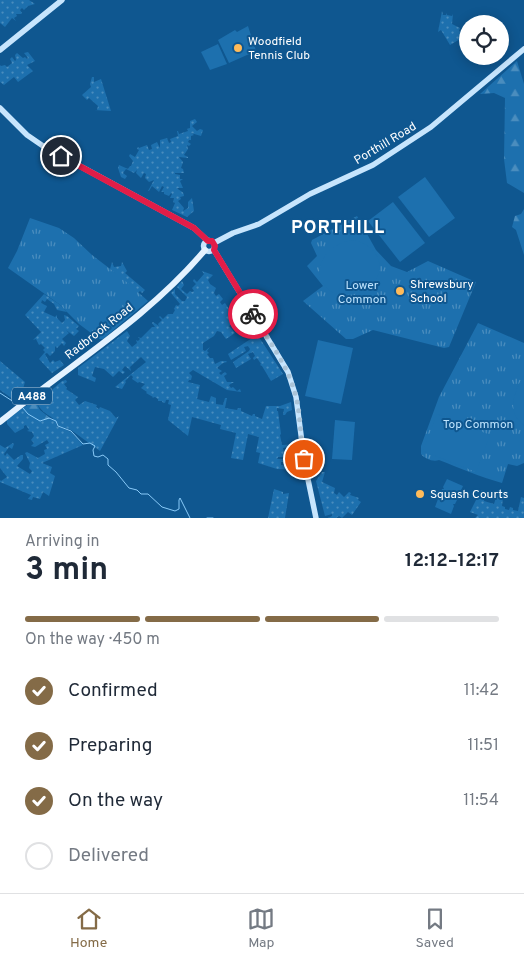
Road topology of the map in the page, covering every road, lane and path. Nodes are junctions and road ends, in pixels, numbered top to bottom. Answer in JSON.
{"nodes":[{"id":1,"x":62,"y":0,"type":"edge"},
{"id":2,"x":524,"y":49,"type":"edge"},
{"id":3,"x":0,"y":50,"type":"edge"},
{"id":4,"x":0,"y":108,"type":"edge"},
{"id":5,"x":211,"y":242,"type":"junction"},
{"id":6,"x":205,"y":250,"type":"junction"},
{"id":7,"x":214,"y":250,"type":"junction"},
{"id":8,"x":0,"y":422,"type":"edge"},
{"id":9,"x":316,"y":518,"type":"edge"}],
"edges":[{"from":1,"to":3,"type":"main road"},
{"from":2,"to":5,"type":"main road","name":"Porthill Road"},
{"from":4,"to":5,"type":"main road"},
{"from":5,"to":6,"type":"main road"},
{"from":5,"to":7,"type":"main road"},
{"from":6,"to":7,"type":"main road"},
{"from":6,"to":8,"type":"main road","name":"Radbrook Road","number":"A488"},
{"from":7,"to":9,"type":"main road"}]}
